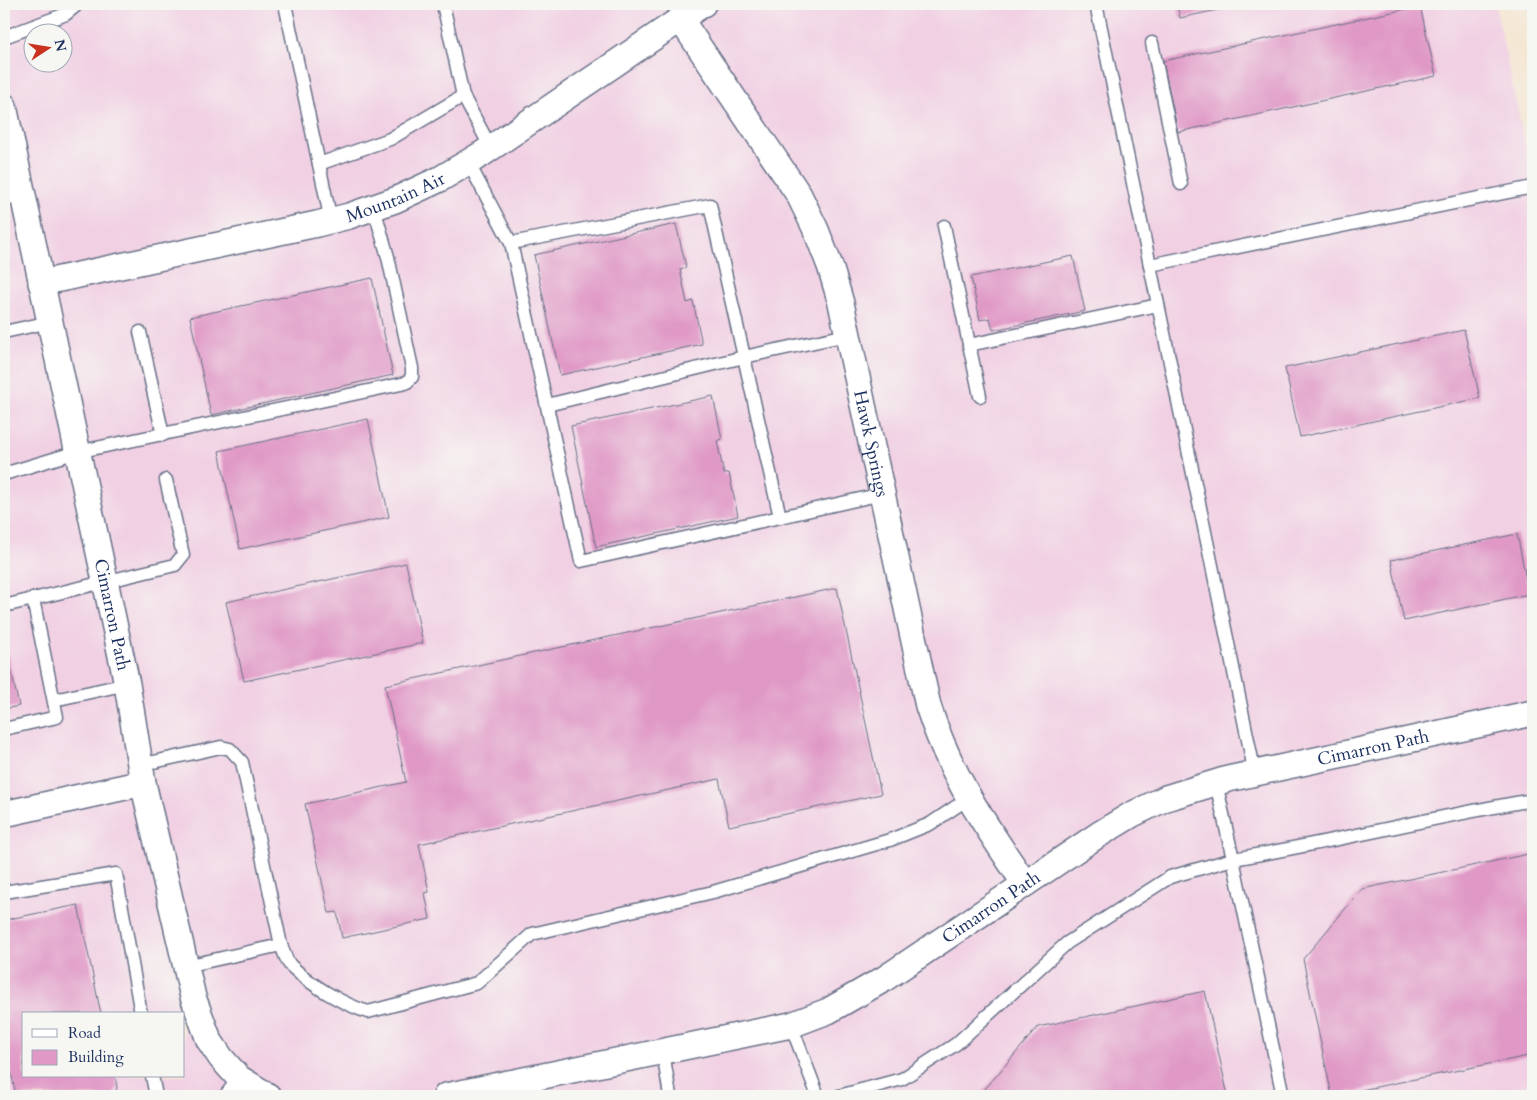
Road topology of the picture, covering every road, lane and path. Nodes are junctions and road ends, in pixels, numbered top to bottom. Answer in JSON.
{"nodes":[{"id":1,"x":78,"y":4,"type":"edge"},
{"id":2,"x":285,"y":4,"type":"edge"},
{"id":3,"x":443,"y":4,"type":"edge"},
{"id":4,"x":704,"y":4,"type":"edge"},
{"id":5,"x":1096,"y":4,"type":"edge"},
{"id":6,"x":681,"y":20,"type":"junction"},
{"id":7,"x":4,"y":37,"type":"edge"},
{"id":8,"x":1152,"y":43,"type":"dead end"},
{"id":9,"x":463,"y":96,"type":"junction"},
{"id":10,"x":4,"y":106,"type":"edge"},
{"id":11,"x":491,"y":148,"type":"junction"},
{"id":12,"x":468,"y":162,"type":"junction"},
{"id":13,"x":319,"y":164,"type":"junction"},
{"id":14,"x":1181,"y":184,"type":"dead end"},
{"id":15,"x":1533,"y":187,"type":"edge"},
{"id":16,"x":13,"y":198,"type":"edge"},
{"id":17,"x":374,"y":208,"type":"junction"},
{"id":18,"x":331,"y":221,"type":"junction"},
{"id":19,"x":944,"y":226,"type":"dead end"},
{"id":20,"x":511,"y":244,"type":"junction"},
{"id":21,"x":1150,"y":265,"type":"junction"},
{"id":22,"x":41,"y":283,"type":"junction"},
{"id":23,"x":1158,"y":305,"type":"junction"},
{"id":24,"x":50,"y":322,"type":"junction"},
{"id":25,"x":4,"y":332,"type":"edge"},
{"id":26,"x":140,"y":332,"type":"dead end"},
{"id":27,"x":847,"y":336,"type":"junction"},
{"id":28,"x":969,"y":345,"type":"junction"},
{"id":29,"x":744,"y":357,"type":"junction"},
{"id":30,"x":980,"y":396,"type":"dead end"},
{"id":31,"x":547,"y":405,"type":"junction"},
{"id":32,"x":163,"y":435,"type":"junction"},
{"id":33,"x":77,"y":452,"type":"junction"},
{"id":34,"x":4,"y":474,"type":"edge"},
{"id":35,"x":166,"y":480,"type":"dead end"},
{"id":36,"x":882,"y":494,"type":"junction"},
{"id":37,"x":780,"y":517,"type":"junction"},
{"id":38,"x":105,"y":583,"type":"junction"},
{"id":39,"x":33,"y":599,"type":"junction"},
{"id":40,"x":4,"y":606,"type":"edge"},
{"id":41,"x":126,"y":684,"type":"junction"},
{"id":42,"x":54,"y":700,"type":"junction"},
{"id":43,"x":1533,"y":713,"type":"edge"},
{"id":44,"x":4,"y":729,"type":"edge"},
{"id":45,"x":141,"y":774,"type":"junction"},
{"id":46,"x":1255,"y":774,"type":"junction"},
{"id":47,"x":1216,"y":783,"type":"junction"},
{"id":48,"x":968,"y":798,"type":"junction"},
{"id":49,"x":1533,"y":800,"type":"edge"},
{"id":50,"x":4,"y":814,"type":"edge"},
{"id":51,"x":1233,"y":859,"type":"junction"},
{"id":52,"x":1025,"y":884,"type":"junction"},
{"id":53,"x":4,"y":892,"type":"edge"},
{"id":54,"x":281,"y":946,"type":"junction"},
{"id":55,"x":186,"y":966,"type":"junction"},
{"id":56,"x":141,"y":1012,"type":"edge"},
{"id":57,"x":791,"y":1025,"type":"junction"},
{"id":58,"x":663,"y":1052,"type":"junction"},
{"id":59,"x":152,"y":1078,"type":"edge"},
{"id":60,"x":232,"y":1087,"type":"edge"},
{"id":61,"x":156,"y":1096,"type":"edge"},
{"id":62,"x":268,"y":1096,"type":"edge"},
{"id":63,"x":446,"y":1096,"type":"edge"},
{"id":64,"x":670,"y":1096,"type":"edge"},
{"id":65,"x":818,"y":1096,"type":"edge"},
{"id":66,"x":839,"y":1096,"type":"edge"},
{"id":67,"x":1283,"y":1096,"type":"edge"}],
"edges":[{"from":1,"to":7,"type":"lane"},
{"from":2,"to":13,"type":"lane"},
{"from":3,"to":9,"type":"lane"},
{"from":4,"to":6,"type":"street","name":"Mountain Air"},
{"from":5,"to":21,"type":"lane"},
{"from":6,"to":11,"type":"street","name":"Mountain Air"},
{"from":6,"to":27,"type":"street","name":"Hawk Springs"},
{"from":8,"to":14,"type":"lane"},
{"from":9,"to":11,"type":"lane"},
{"from":9,"to":13,"type":"lane"},
{"from":10,"to":16,"type":"street","name":"Cimarron Path"},
{"from":11,"to":12,"type":"street","name":"Mountain Air"},
{"from":12,"to":17,"type":"street","name":"Mountain Air"},
{"from":12,"to":20,"type":"lane"},
{"from":13,"to":18,"type":"lane"},
{"from":15,"to":21,"type":"lane"},
{"from":16,"to":22,"type":"street","name":"Cimarron Path"},
{"from":17,"to":18,"type":"street","name":"Mountain Air"},
{"from":17,"to":32,"type":"lane"},
{"from":18,"to":22,"type":"street","name":"Mountain Air"},
{"from":19,"to":28,"type":"lane"},
{"from":20,"to":29,"type":"lane"},
{"from":20,"to":31,"type":"lane"},
{"from":21,"to":23,"type":"lane"},
{"from":22,"to":24,"type":"street","name":"Cimarron Path"},
{"from":23,"to":28,"type":"lane"},
{"from":23,"to":46,"type":"lane"},
{"from":24,"to":25,"type":"lane"},
{"from":24,"to":33,"type":"street","name":"Cimarron Path"},
{"from":26,"to":32,"type":"lane"},
{"from":27,"to":29,"type":"lane"},
{"from":27,"to":36,"type":"street","name":"Hawk Springs"},
{"from":28,"to":30,"type":"lane"},
{"from":29,"to":31,"type":"lane"},
{"from":29,"to":37,"type":"lane"},
{"from":31,"to":37,"type":"lane"},
{"from":32,"to":33,"type":"lane"},
{"from":33,"to":34,"type":"lane"},
{"from":33,"to":38,"type":"street","name":"Cimarron Path"},
{"from":35,"to":38,"type":"lane"},
{"from":36,"to":37,"type":"lane"},
{"from":36,"to":48,"type":"street","name":"Hawk Springs"},
{"from":38,"to":39,"type":"lane"},
{"from":38,"to":41,"type":"street","name":"Cimarron Path"},
{"from":39,"to":40,"type":"lane"},
{"from":39,"to":42,"type":"lane"},
{"from":41,"to":42,"type":"lane"},
{"from":41,"to":45,"type":"street","name":"Cimarron Path"},
{"from":42,"to":44,"type":"lane"},
{"from":43,"to":46,"type":"street","name":"Cimarron Path"},
{"from":45,"to":50,"type":"street"},
{"from":45,"to":54,"type":"lane"},
{"from":45,"to":55,"type":"street","name":"Cimarron Path"},
{"from":46,"to":47,"type":"street","name":"Cimarron Path"},
{"from":47,"to":51,"type":"lane"},
{"from":47,"to":52,"type":"street","name":"Cimarron Path"},
{"from":48,"to":52,"type":"street","name":"Hawk Springs"},
{"from":48,"to":54,"type":"lane"},
{"from":49,"to":51,"type":"lane"},
{"from":51,"to":66,"type":"lane"},
{"from":51,"to":67,"type":"lane"},
{"from":52,"to":57,"type":"street","name":"Cimarron Path"},
{"from":53,"to":56,"type":"lane"},
{"from":54,"to":55,"type":"lane"},
{"from":55,"to":60,"type":"street","name":"Cimarron Path"},
{"from":57,"to":58,"type":"street","name":"Cimarron Path"},
{"from":57,"to":65,"type":"lane"},
{"from":58,"to":63,"type":"street","name":"Cimarron Path"},
{"from":58,"to":64,"type":"lane"},
{"from":59,"to":61,"type":"lane"},
{"from":60,"to":62,"type":"street","name":"Cimarron Path"}]}
